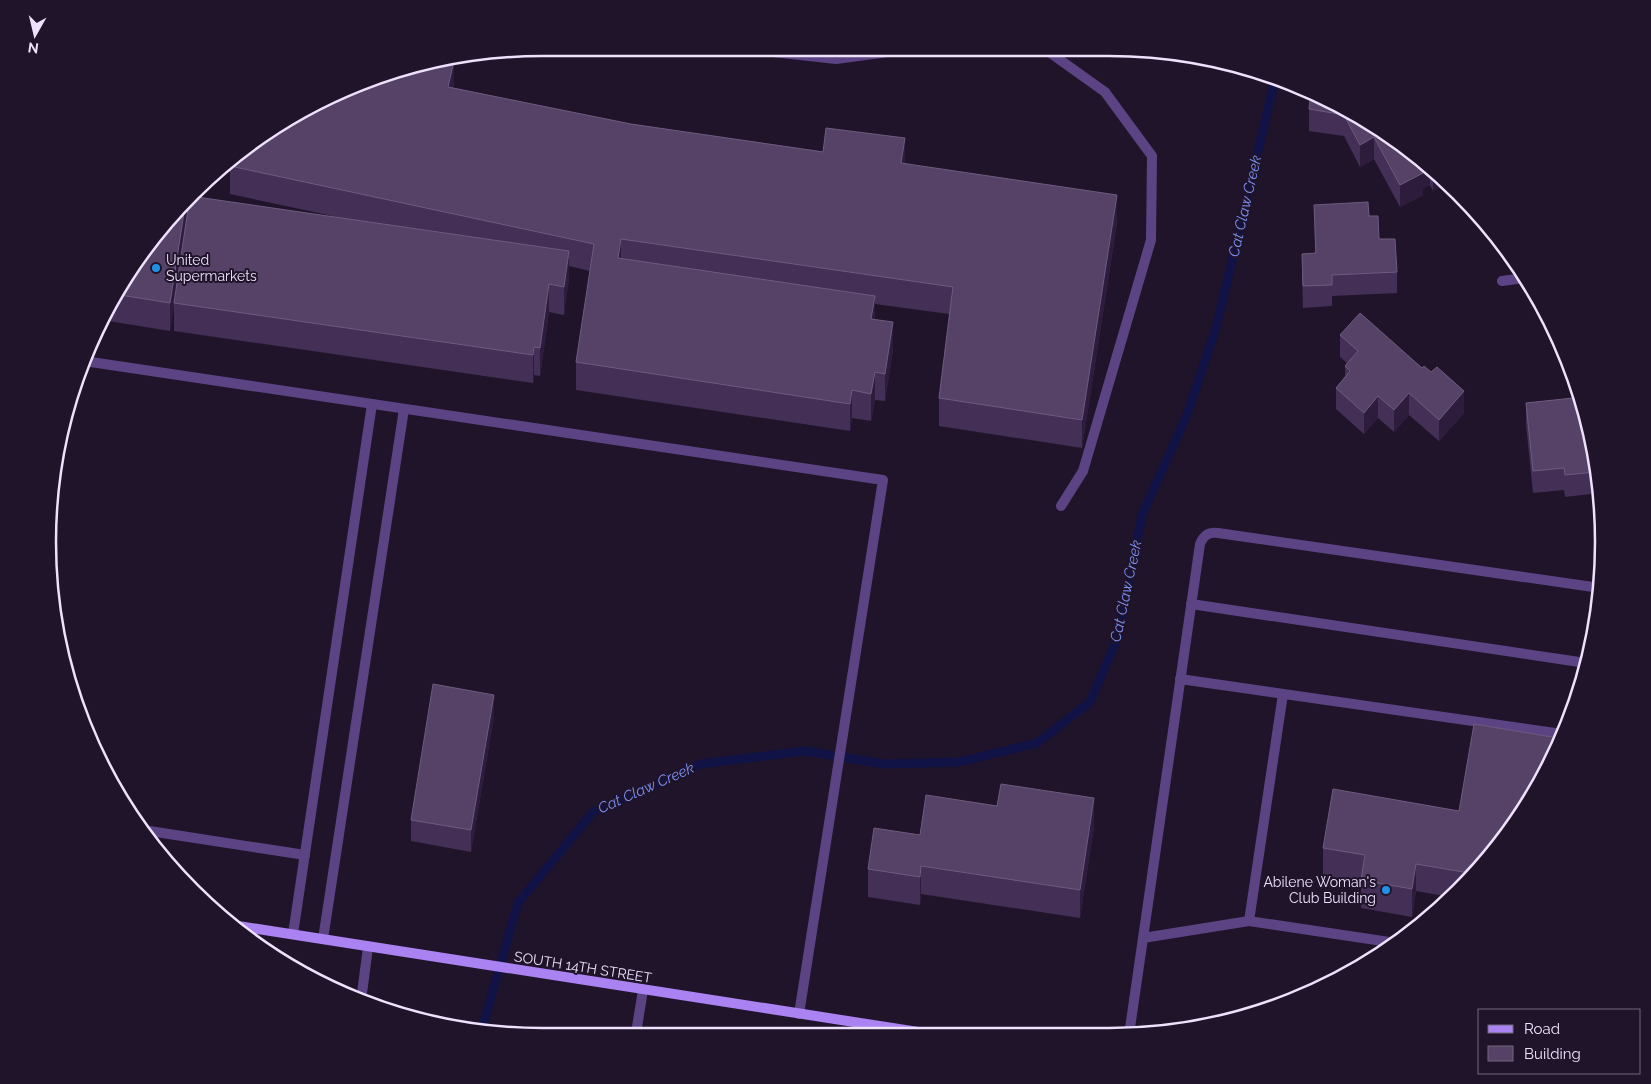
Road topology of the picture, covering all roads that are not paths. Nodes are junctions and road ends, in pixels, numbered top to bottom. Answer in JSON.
{"nodes":[{"id":1,"x":804,"y":56,"type":"edge"},
{"id":2,"x":862,"y":56,"type":"edge"},
{"id":3,"x":1056,"y":56,"type":"edge"},
{"id":4,"x":1517,"y":279,"type":"edge"},
{"id":5,"x":1502,"y":281,"type":"dead end"},
{"id":6,"x":91,"y":362,"type":"edge"},
{"id":7,"x":372,"y":404,"type":"junction"},
{"id":8,"x":404,"y":409,"type":"junction"},
{"id":9,"x":1061,"y":506,"type":"dead end"},
{"id":10,"x":1593,"y":587,"type":"edge"},
{"id":11,"x":1192,"y":604,"type":"junction"},
{"id":12,"x":1579,"y":662,"type":"edge"},
{"id":13,"x":1180,"y":679,"type":"junction"},
{"id":14,"x":1283,"y":694,"type":"junction"},
{"id":15,"x":1556,"y":733,"type":"edge"},
{"id":16,"x":152,"y":831,"type":"edge"},
{"id":17,"x":305,"y":855,"type":"junction"},
{"id":18,"x":1249,"y":921,"type":"junction"},
{"id":19,"x":246,"y":927,"type":"edge"},
{"id":20,"x":293,"y":934,"type":"junction"},
{"id":21,"x":1143,"y":938,"type":"junction"},
{"id":22,"x":323,"y":939,"type":"junction"},
{"id":23,"x":1385,"y":941,"type":"edge"},
{"id":24,"x":368,"y":947,"type":"junction"},
{"id":25,"x":644,"y":990,"type":"junction"},
{"id":26,"x":362,"y":993,"type":"edge"},
{"id":27,"x":799,"y":1014,"type":"junction"},
{"id":28,"x":1130,"y":1027,"type":"edge"},
{"id":29,"x":637,"y":1028,"type":"edge"},
{"id":30,"x":878,"y":1028,"type":"edge"}],
"edges":[{"from":1,"to":2,"type":"street"},
{"from":3,"to":9,"type":"street"},
{"from":4,"to":5,"type":"street"},
{"from":6,"to":7,"type":"street"},
{"from":7,"to":8,"type":"street"},
{"from":7,"to":17,"type":"street"},
{"from":8,"to":22,"type":"street"},
{"from":8,"to":27,"type":"street"},
{"from":10,"to":11,"type":"street"},
{"from":11,"to":12,"type":"street"},
{"from":11,"to":13,"type":"street"},
{"from":13,"to":14,"type":"street"},
{"from":13,"to":21,"type":"street"},
{"from":14,"to":15,"type":"street"},
{"from":14,"to":18,"type":"street"},
{"from":16,"to":17,"type":"street"},
{"from":17,"to":20,"type":"street"},
{"from":18,"to":21,"type":"street"},
{"from":18,"to":23,"type":"street"},
{"from":19,"to":20,"type":"main road","name":"SOUTH 14TH STREET"},
{"from":20,"to":22,"type":"main road","name":"SOUTH 14TH STREET"},
{"from":21,"to":28,"type":"street"},
{"from":22,"to":24,"type":"main road","name":"SOUTH 14TH STREET"},
{"from":24,"to":25,"type":"main road","name":"SOUTH 14TH STREET"},
{"from":24,"to":26,"type":"street"},
{"from":25,"to":27,"type":"main road","name":"SOUTH 14TH STREET"},
{"from":25,"to":29,"type":"street"},
{"from":27,"to":30,"type":"main road","name":"SOUTH 14TH STREET"}]}
